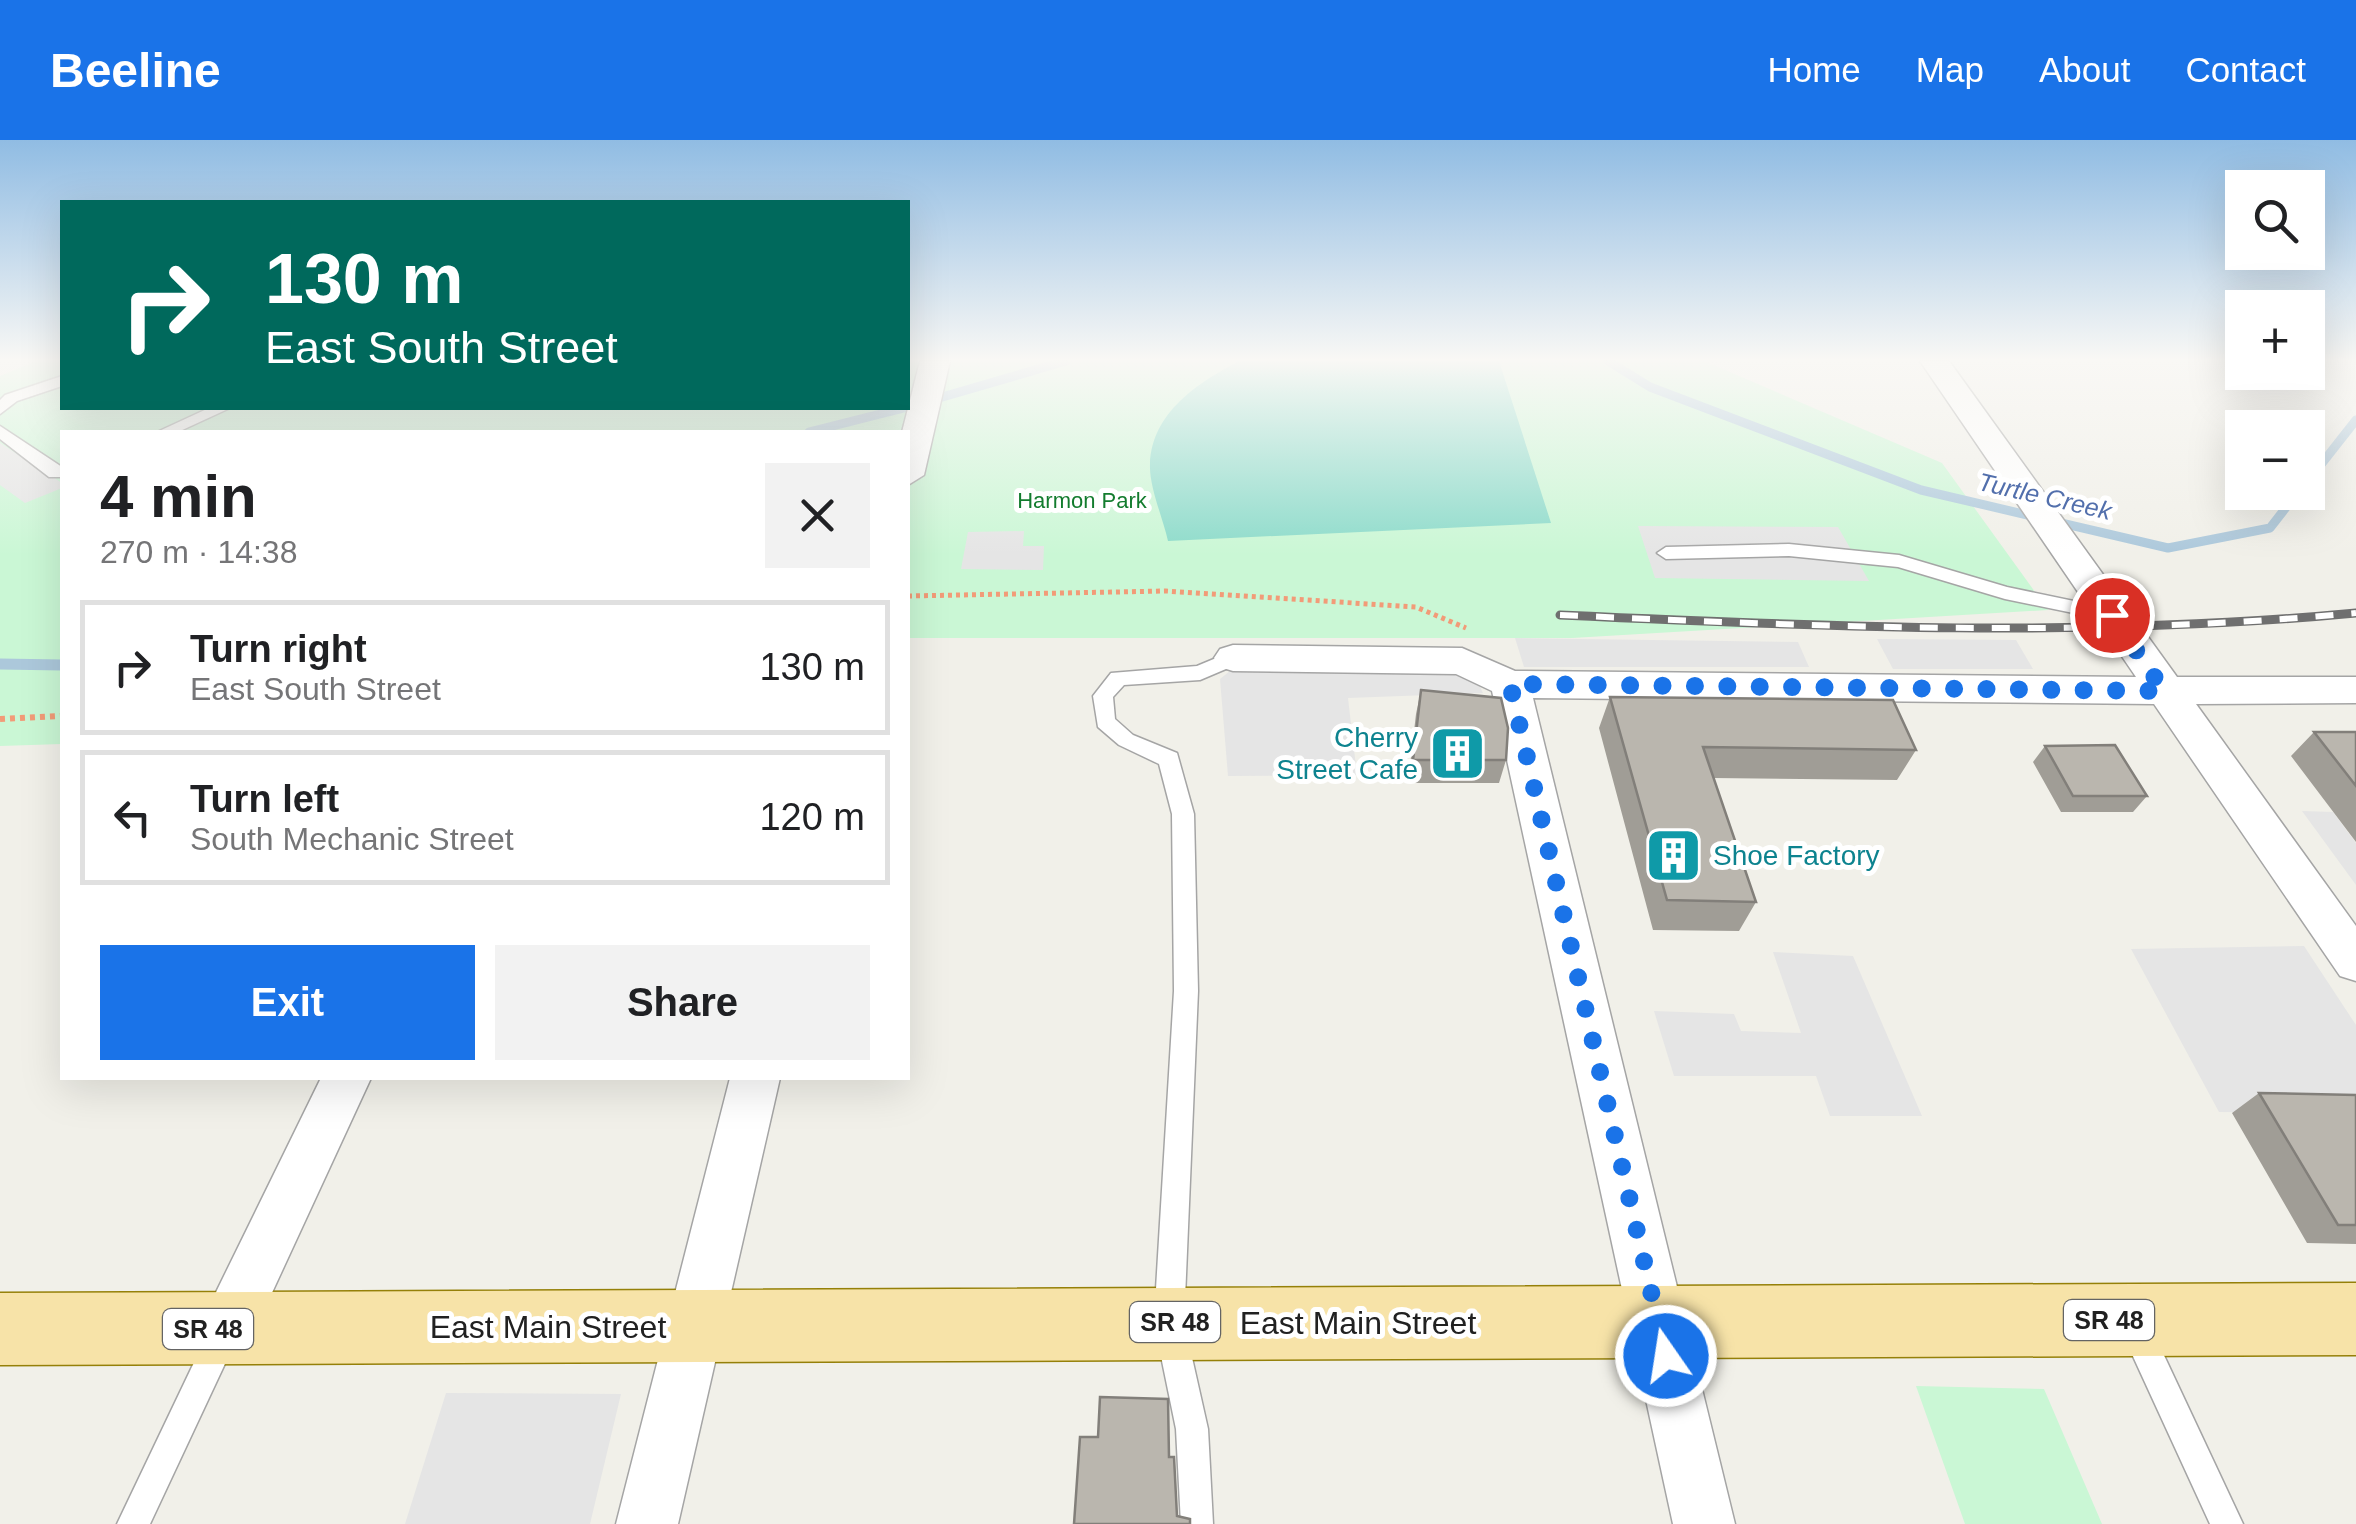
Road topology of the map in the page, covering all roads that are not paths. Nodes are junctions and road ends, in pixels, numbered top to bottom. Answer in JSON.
{"nodes":[{"id":1,"x":920,"y":426,"type":"edge"},
{"id":2,"x":1979,"y":426,"type":"edge"},
{"id":3,"x":0,"y":431,"type":"edge"},
{"id":4,"x":910,"y":467,"type":"edge"},
{"id":5,"x":60,"y":472,"type":"edge"},
{"id":6,"x":1666,"y":553,"type":"dead end"},
{"id":7,"x":2102,"y":601,"type":"junction"},
{"id":8,"x":1233,"y":658,"type":"joint"},
{"id":9,"x":1510,"y":684,"type":"junction"},
{"id":10,"x":2356,"y":690,"type":"edge"},
{"id":11,"x":2164,"y":691,"type":"junction"},
{"id":12,"x":2356,"y":962,"type":"edge"},
{"id":13,"x":345,"y":1080,"type":"edge"},
{"id":14,"x":754,"y":1080,"type":"edge"},
{"id":15,"x":2356,"y":1319,"type":"edge"},
{"id":16,"x":2132,"y":1320,"type":"junction"},
{"id":17,"x":1169,"y":1322,"type":"junction"},
{"id":18,"x":1659,"y":1322,"type":"junction"},
{"id":19,"x":694,"y":1326,"type":"junction"},
{"id":20,"x":0,"y":1329,"type":"edge"},
{"id":21,"x":226,"y":1329,"type":"junction"},
{"id":22,"x":133,"y":1524,"type":"edge"},
{"id":23,"x":647,"y":1524,"type":"edge"},
{"id":24,"x":1197,"y":1524,"type":"edge"},
{"id":25,"x":1704,"y":1524,"type":"edge"},
{"id":26,"x":2227,"y":1524,"type":"edge"}],
"edges":[{"from":1,"to":4,"type":"street"},
{"from":2,"to":7,"type":"street"},
{"from":3,"to":5,"type":"lane"},
{"from":6,"to":7,"type":"lane"},
{"from":7,"to":11,"type":"street"},
{"from":8,"to":9,"type":"street"},
{"from":8,"to":17,"type":"lane"},
{"from":9,"to":11,"type":"street"},
{"from":9,"to":18,"type":"street"},
{"from":10,"to":11,"type":"street"},
{"from":11,"to":12,"type":"street"},
{"from":13,"to":21,"type":"street"},
{"from":14,"to":19,"type":"street"},
{"from":15,"to":16,"type":"main road","name":"East Main Street","number":"SR 48"},
{"from":16,"to":18,"type":"main road","name":"East Main Street","number":"SR 48"},
{"from":16,"to":26,"type":"lane"},
{"from":17,"to":18,"type":"main road","name":"East Main Street","number":"SR 48"},
{"from":17,"to":19,"type":"main road","name":"East Main Street","number":"SR 48"},
{"from":17,"to":24,"type":"lane"},
{"from":18,"to":25,"type":"street"},
{"from":19,"to":21,"type":"main road","name":"East Main Street","number":"SR 48"},
{"from":19,"to":23,"type":"street"},
{"from":20,"to":21,"type":"main road","name":"East Main Street","number":"SR 48"},
{"from":21,"to":22,"type":"lane"}]}
